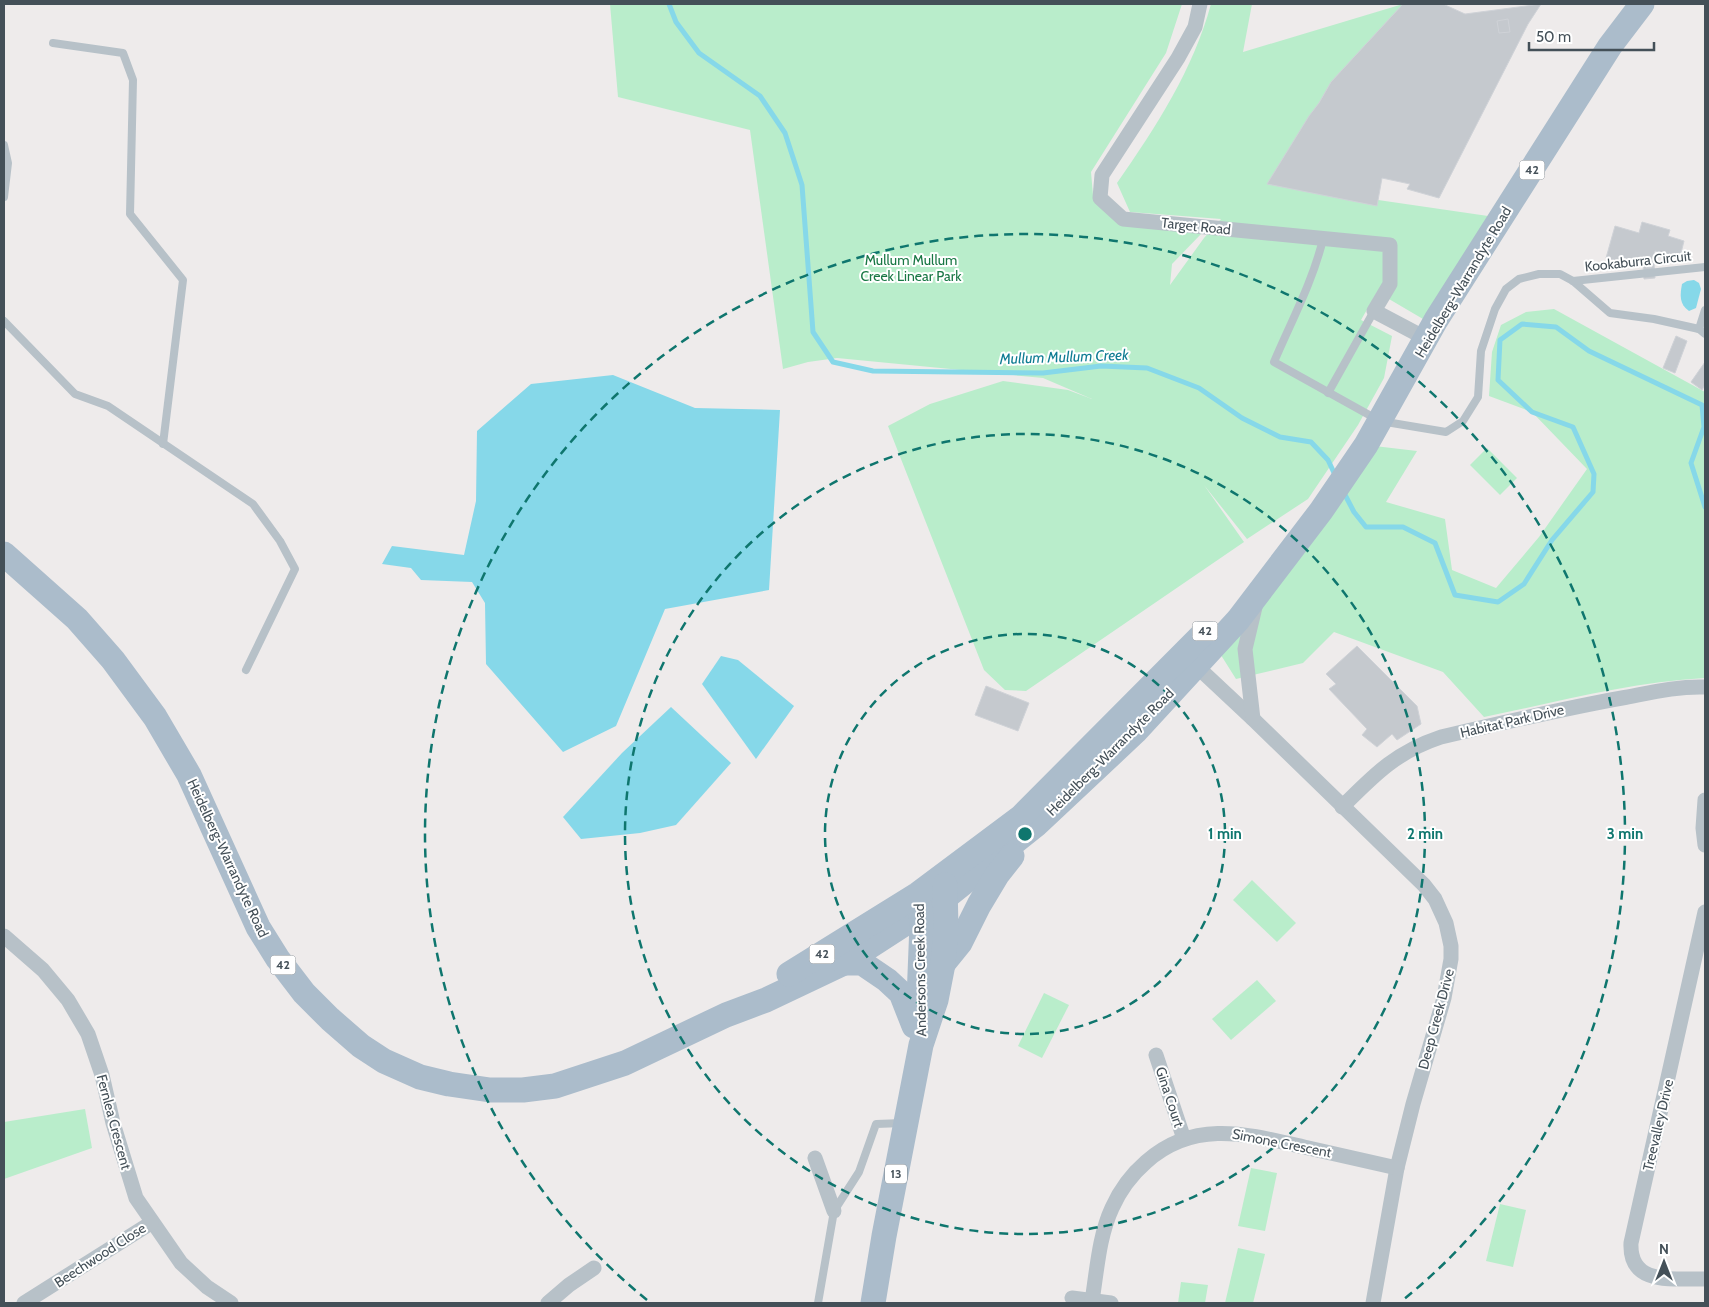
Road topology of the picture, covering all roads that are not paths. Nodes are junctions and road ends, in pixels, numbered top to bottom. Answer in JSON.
{"nodes":[{"id":1,"x":1200,"y":4,"type":"edge"},
{"id":2,"x":1642,"y":4,"type":"edge"},
{"id":3,"x":53,"y":44,"type":"dead end"},
{"id":4,"x":4,"y":145,"type":"edge"},
{"id":5,"x":4,"y":197,"type":"edge"},
{"id":6,"x":1322,"y":239,"type":"junction"},
{"id":7,"x":1705,"y":267,"type":"edge"},
{"id":8,"x":1572,"y":281,"type":"junction"},
{"id":9,"x":1705,"y":310,"type":"edge"},
{"id":10,"x":1374,"y":311,"type":"junction"},
{"id":11,"x":4,"y":321,"type":"edge"},
{"id":12,"x":1702,"y":332,"type":"edge"},
{"id":13,"x":1427,"y":339,"type":"junction"},
{"id":14,"x":1328,"y":392,"type":"junction"},
{"id":15,"x":1380,"y":421,"type":"junction"},
{"id":16,"x":163,"y":444,"type":"junction"},
{"id":17,"x":4,"y":554,"type":"edge"},
{"id":18,"x":1285,"y":560,"type":"junction"},
{"id":19,"x":1258,"y":594,"type":"junction"},
{"id":20,"x":1190,"y":660,"type":"junction"},
{"id":21,"x":246,"y":670,"type":"dead end"},
{"id":22,"x":1705,"y":687,"type":"edge"},
{"id":23,"x":1253,"y":718,"type":"junction"},
{"id":24,"x":1705,"y":800,"type":"edge"},
{"id":25,"x":1342,"y":807,"type":"junction"},
{"id":26,"x":1036,"y":824,"type":"junction"},
{"id":27,"x":1705,"y":845,"type":"edge"},
{"id":28,"x":945,"y":886,"type":"junction"},
{"id":29,"x":920,"y":904,"type":"junction"},
{"id":30,"x":1705,"y":912,"type":"edge"},
{"id":31,"x":4,"y":936,"type":"edge"},
{"id":32,"x":844,"y":964,"type":"junction"},
{"id":33,"x":943,"y":964,"type":"junction"},
{"id":34,"x":726,"y":1014,"type":"junction"},
{"id":35,"x":921,"y":1045,"type":"junction"},
{"id":36,"x":1156,"y":1055,"type":"dead end"},
{"id":37,"x":906,"y":1123,"type":"junction"},
{"id":38,"x":1184,"y":1139,"type":"junction"},
{"id":39,"x":815,"y":1158,"type":"dead end"},
{"id":40,"x":1397,"y":1168,"type":"junction"},
{"id":41,"x":834,"y":1211,"type":"junction"},
{"id":42,"x":151,"y":1222,"type":"junction"},
{"id":43,"x":594,"y":1268,"type":"dead end"},
{"id":44,"x":1705,"y":1279,"type":"edge"},
{"id":45,"x":1072,"y":1298,"type":"dead end"},
{"id":46,"x":1092,"y":1300,"type":"junction"},
{"id":47,"x":24,"y":1303,"type":"edge"},
{"id":48,"x":231,"y":1303,"type":"edge"},
{"id":49,"x":548,"y":1303,"type":"edge"},
{"id":50,"x":818,"y":1303,"type":"edge"},
{"id":51,"x":873,"y":1303,"type":"edge"},
{"id":52,"x":1111,"y":1303,"type":"edge"},
{"id":53,"x":1373,"y":1303,"type":"edge"}],
"edges":[{"from":1,"to":6,"type":"street","name":"Target Road"},
{"from":2,"to":13,"type":"main road","name":"Heidelberg-Warrandyte Road","number":"42"},
{"from":3,"to":16,"type":"lane"},
{"from":4,"to":5,"type":"lane"},
{"from":6,"to":10,"type":"street","name":"Target Road"},
{"from":6,"to":14,"type":"lane"},
{"from":7,"to":8,"type":"lane","name":"Kookaburra Circuit"},
{"from":8,"to":12,"type":"lane","name":"Kookaburra Circuit"},
{"from":8,"to":15,"type":"lane"},
{"from":9,"to":12,"type":"lane"},
{"from":10,"to":13,"type":"street"},
{"from":10,"to":14,"type":"lane"},
{"from":11,"to":16,"type":"lane"},
{"from":13,"to":15,"type":"main road","name":"Heidelberg-Warrandyte Road","number":"42"},
{"from":14,"to":15,"type":"lane"},
{"from":15,"to":18,"type":"main road","name":"Heidelberg-Warrandyte Road","number":"42"},
{"from":16,"to":21,"type":"lane"},
{"from":17,"to":34,"type":"main road","name":"Heidelberg-Warrandyte Road","number":"42"},
{"from":18,"to":19,"type":"main road","name":"Heidelberg-Warrandyte Road","number":"42"},
{"from":18,"to":20,"type":"main road","name":"Heidelberg-Warrandyte Road","number":"42"},
{"from":19,"to":20,"type":"main road","name":"Heidelberg-Warrandyte Road","number":"42"},
{"from":19,"to":23,"type":"street"},
{"from":20,"to":23,"type":"street","name":"Deep Creek Drive"},
{"from":20,"to":26,"type":"main road","name":"Heidelberg-Warrandyte Road","number":"42"},
{"from":20,"to":28,"type":"main road","name":"Heidelberg-Warrandyte Road","number":"42"},
{"from":22,"to":25,"type":"street","name":"Habitat Park Drive"},
{"from":23,"to":25,"type":"street","name":"Deep Creek Drive"},
{"from":24,"to":27,"type":"street"},
{"from":25,"to":40,"type":"street","name":"Deep Creek Drive"},
{"from":26,"to":28,"type":"main road","name":"Heidelberg-Warrandyte Road","number":"42"},
{"from":26,"to":33,"type":"main road"},
{"from":28,"to":29,"type":"main road","name":"Heidelberg-Warrandyte Road","number":"42"},
{"from":28,"to":33,"type":"main road","name":"Andersons Creek Road","number":"13"},
{"from":29,"to":32,"type":"main road","name":"Heidelberg-Warrandyte Road","number":"42"},
{"from":29,"to":34,"type":"main road","name":"Heidelberg-Warrandyte Road","number":"42"},
{"from":29,"to":35,"type":"main road","name":"Andersons Creek Road","number":"13"},
{"from":30,"to":44,"type":"street","name":"Treevalley Drive"},
{"from":31,"to":42,"type":"street","name":"Fernlea Crescent"},
{"from":32,"to":34,"type":"main road","name":"Heidelberg-Warrandyte Road","number":"42"},
{"from":32,"to":35,"type":"main road"},
{"from":33,"to":35,"type":"main road","name":"Andersons Creek Road","number":"13"},
{"from":35,"to":37,"type":"main road","name":"Andersons Creek Road","number":"13"},
{"from":36,"to":38,"type":"street","name":"Gina Court"},
{"from":37,"to":41,"type":"lane"},
{"from":37,"to":51,"type":"main road","name":"Andersons Creek Road","number":"13"},
{"from":38,"to":40,"type":"street","name":"Simone Crescent"},
{"from":38,"to":46,"type":"street","name":"Simone Crescent"},
{"from":39,"to":41,"type":"street"},
{"from":40,"to":53,"type":"street","name":"Deep Creek Drive"},
{"from":41,"to":50,"type":"lane"},
{"from":42,"to":47,"type":"street","name":"Beechwood Close"},
{"from":42,"to":48,"type":"street","name":"Fernlea Crescent"},
{"from":43,"to":49,"type":"street"},
{"from":45,"to":46,"type":"street"},
{"from":46,"to":52,"type":"street"}]}
